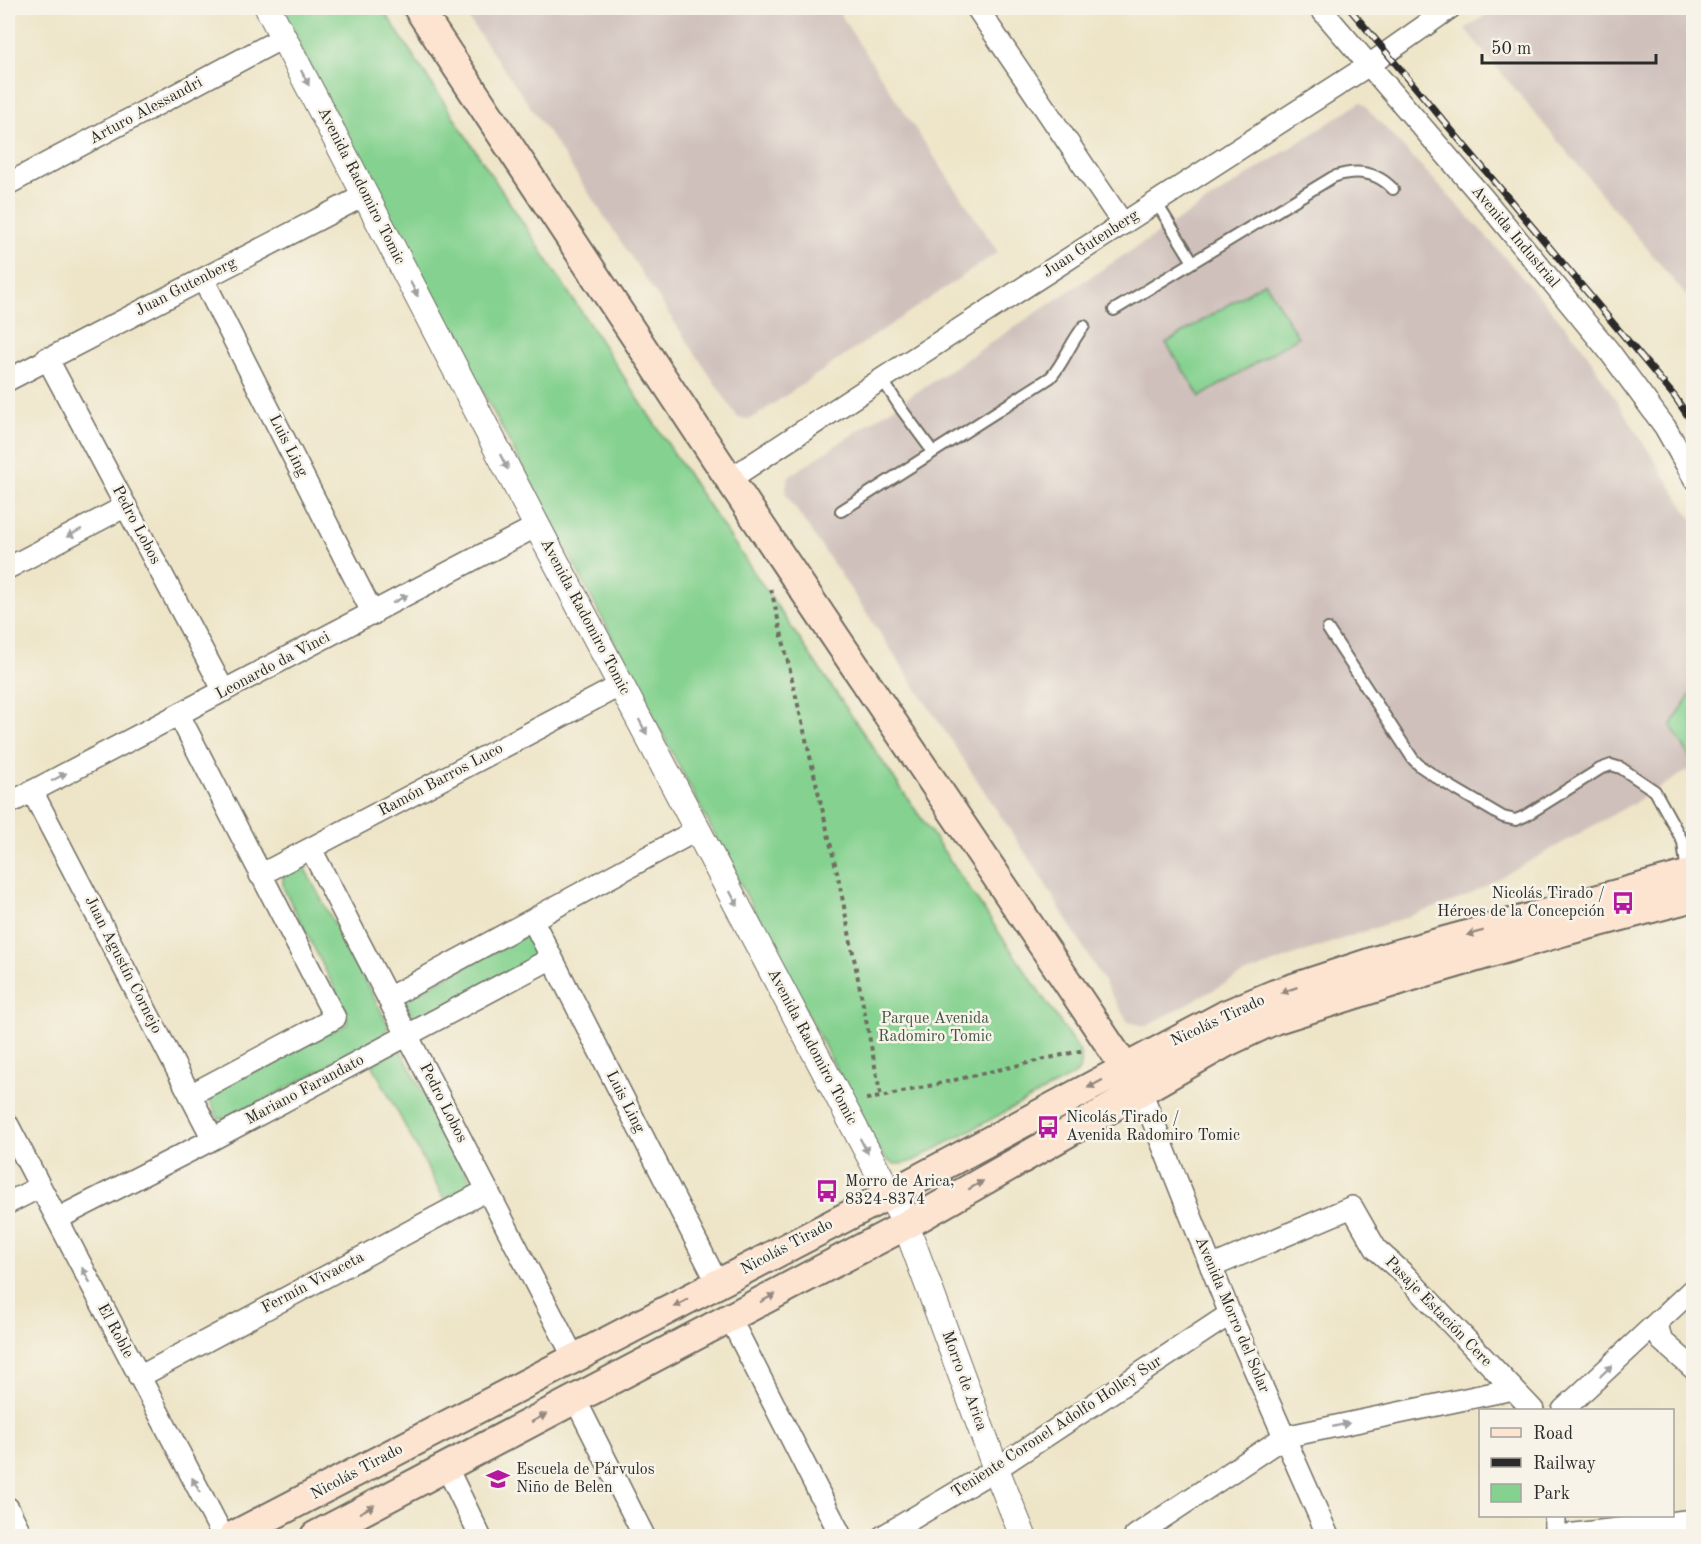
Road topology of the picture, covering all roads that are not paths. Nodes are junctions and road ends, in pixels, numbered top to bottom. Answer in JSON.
{"nodes":[{"id":1,"x":268,"y":8,"type":"edge"},
{"id":2,"x":418,"y":8,"type":"edge"},
{"id":3,"x":977,"y":8,"type":"edge"},
{"id":4,"x":1320,"y":8,"type":"edge"},
{"id":5,"x":1450,"y":8,"type":"edge"},
{"id":6,"x":284,"y":37,"type":"junction"},
{"id":7,"x":1369,"y":65,"type":"junction"},
{"id":8,"x":8,"y":184,"type":"edge"},
{"id":9,"x":1393,"y":189,"type":"dead end"},
{"id":10,"x":365,"y":195,"type":"junction"},
{"id":11,"x":1156,"y":202,"type":"junction"},
{"id":12,"x":1122,"y":224,"type":"junction"},
{"id":13,"x":1193,"y":262,"type":"junction"},
{"id":14,"x":203,"y":279,"type":"junction"},
{"id":15,"x":1114,"y":310,"type":"dead end"},
{"id":16,"x":1084,"y":326,"type":"dead end"},
{"id":17,"x":47,"y":358,"type":"junction"},
{"id":18,"x":8,"y":378,"type":"edge"},
{"id":19,"x":882,"y":379,"type":"junction"},
{"id":20,"x":933,"y":452,"type":"junction"},
{"id":21,"x":1694,"y":478,"type":"edge"},
{"id":22,"x":730,"y":479,"type":"junction"},
{"id":23,"x":126,"y":506,"type":"junction"},
{"id":24,"x":841,"y":511,"type":"dead end"},
{"id":25,"x":537,"y":526,"type":"junction"},
{"id":26,"x":8,"y":568,"type":"edge"},
{"id":27,"x":373,"y":614,"type":"junction"},
{"id":28,"x":1328,"y":628,"type":"dead end"},
{"id":29,"x":621,"y":685,"type":"junction"},
{"id":30,"x":224,"y":691,"type":"junction"},
{"id":31,"x":179,"y":715,"type":"junction"},
{"id":32,"x":32,"y":791,"type":"junction"},
{"id":33,"x":8,"y":804,"type":"edge"},
{"id":34,"x":697,"y":830,"type":"junction"},
{"id":35,"x":311,"y":849,"type":"junction"},
{"id":36,"x":261,"y":875,"type":"junction"},
{"id":37,"x":1691,"y":882,"type":"edge"},
{"id":38,"x":533,"y":921,"type":"junction"},
{"id":39,"x":552,"y":958,"type":"junction"},
{"id":40,"x":388,"y":998,"type":"junction"},
{"id":41,"x":408,"y":1035,"type":"junction"},
{"id":42,"x":1124,"y":1068,"type":"junction"},
{"id":43,"x":1141,"y":1091,"type":"junction"},
{"id":44,"x":190,"y":1095,"type":"junction"},
{"id":45,"x":8,"y":1125,"type":"edge"},
{"id":46,"x":213,"y":1139,"type":"junction"},
{"id":47,"x":40,"y":1187,"type":"junction"},
{"id":48,"x":488,"y":1190,"type":"junction"},
{"id":49,"x":890,"y":1194,"type":"junction"},
{"id":50,"x":8,"y":1203,"type":"edge"},
{"id":51,"x":57,"y":1219,"type":"junction"},
{"id":52,"x":906,"y":1225,"type":"junction"},
{"id":53,"x":1211,"y":1268,"type":"junction"},
{"id":54,"x":718,"y":1284,"type":"junction"},
{"id":55,"x":1694,"y":1288,"type":"edge"},
{"id":56,"x":1230,"y":1314,"type":"junction"},
{"id":57,"x":730,"y":1318,"type":"junction"},
{"id":58,"x":1657,"y":1323,"type":"junction"},
{"id":59,"x":574,"y":1358,"type":"junction"},
{"id":60,"x":1694,"y":1369,"type":"edge"},
{"id":61,"x":139,"y":1377,"type":"junction"},
{"id":62,"x":1513,"y":1389,"type":"junction"},
{"id":63,"x":576,"y":1399,"type":"junction"},
{"id":64,"x":1532,"y":1409,"type":"edge"},
{"id":65,"x":1564,"y":1409,"type":"edge"},
{"id":66,"x":1284,"y":1437,"type":"junction"},
{"id":67,"x":446,"y":1466,"type":"junction"},
{"id":68,"x":996,"y":1469,"type":"junction"},
{"id":69,"x":8,"y":1508,"type":"edge"},
{"id":70,"x":1555,"y":1517,"type":"edge"},
{"id":71,"x":1694,"y":1520,"type":"edge"},
{"id":72,"x":1607,"y":1534,"type":"edge"},
{"id":73,"x":22,"y":1536,"type":"edge"},
{"id":74,"x":223,"y":1536,"type":"edge"},
{"id":75,"x":233,"y":1536,"type":"edge"},
{"id":76,"x":315,"y":1536,"type":"edge"},
{"id":77,"x":480,"y":1536,"type":"edge"},
{"id":78,"x":644,"y":1536,"type":"edge"},
{"id":79,"x":841,"y":1536,"type":"edge"},
{"id":80,"x":883,"y":1536,"type":"edge"},
{"id":81,"x":1023,"y":1536,"type":"edge"},
{"id":82,"x":1135,"y":1536,"type":"edge"},
{"id":83,"x":1328,"y":1536,"type":"edge"},
{"id":84,"x":1556,"y":1536,"type":"edge"}],
"edges":[{"from":1,"to":6,"type":"street","name":"Avenida Radomiro Tomic"},
{"from":2,"to":22,"type":"main road"},
{"from":3,"to":12,"type":"street"},
{"from":4,"to":7,"type":"street","name":"Avenida Industrial"},
{"from":5,"to":7,"type":"street","name":"Juan Gutenberg"},
{"from":6,"to":8,"type":"street","name":"Arturo Alessandri"},
{"from":6,"to":10,"type":"street","name":"Avenida Radomiro Tomic","one_way":true},
{"from":7,"to":11,"type":"street","name":"Juan Gutenberg"},
{"from":7,"to":21,"type":"street","name":"Avenida Industrial"},
{"from":9,"to":13,"type":"lane"},
{"from":10,"to":14,"type":"street","name":"Juan Gutenberg"},
{"from":10,"to":25,"type":"street","name":"Avenida Radomiro Tomic","one_way":true},
{"from":11,"to":12,"type":"street","name":"Juan Gutenberg"},
{"from":11,"to":13,"type":"lane"},
{"from":12,"to":19,"type":"street","name":"Juan Gutenberg"},
{"from":13,"to":15,"type":"lane"},
{"from":14,"to":17,"type":"street","name":"Juan Gutenberg"},
{"from":14,"to":27,"type":"street","name":"Luis Ling"},
{"from":16,"to":20,"type":"lane"},
{"from":17,"to":18,"type":"street","name":"Juan Gutenberg"},
{"from":17,"to":23,"type":"street","name":"Pedro Lobos"},
{"from":19,"to":20,"type":"lane"},
{"from":19,"to":22,"type":"street","name":"Juan Gutenberg"},
{"from":20,"to":24,"type":"lane"},
{"from":22,"to":42,"type":"main road"},
{"from":23,"to":26,"type":"street","one_way":true},
{"from":23,"to":30,"type":"street","name":"Pedro Lobos"},
{"from":27,"to":25,"type":"street","name":"Leonardo da Vinci","one_way":true},
{"from":25,"to":29,"type":"street","name":"Avenida Radomiro Tomic"},
{"from":27,"to":30,"type":"street","name":"Leonardo da Vinci"},
{"from":28,"to":37,"type":"lane"},
{"from":29,"to":34,"type":"street","name":"Avenida Radomiro Tomic","one_way":true},
{"from":29,"to":35,"type":"street","name":"Ramón Barros Luco"},
{"from":30,"to":31,"type":"street","name":"Leonardo da Vinci"},
{"from":32,"to":31,"type":"street","name":"Leonardo da Vinci","one_way":true},
{"from":31,"to":36,"type":"street"},
{"from":32,"to":33,"type":"street","name":"Leonardo da Vinci"},
{"from":32,"to":44,"type":"street","name":"Juan Agustín Cornejo"},
{"from":34,"to":38,"type":"street"},
{"from":34,"to":49,"type":"street","name":"Avenida Radomiro Tomic","one_way":true},
{"from":35,"to":36,"type":"street","name":"Ramón Barros Luco"},
{"from":35,"to":40,"type":"street","name":"Pedro Lobos"},
{"from":36,"to":44,"type":"street"},
{"from":37,"to":42,"type":"main road","name":"Nicolás Tirado","one_way":true},
{"from":37,"to":43,"type":"main road","name":"Nicolás Tirado"},
{"from":38,"to":39,"type":"street","name":"Luis Ling"},
{"from":38,"to":40,"type":"street"},
{"from":39,"to":41,"type":"street","name":"Mariano Farandato"},
{"from":39,"to":54,"type":"street","name":"Luis Ling"},
{"from":40,"to":41,"type":"street","name":"Pedro Lobos"},
{"from":41,"to":46,"type":"street","name":"Mariano Farandato"},
{"from":41,"to":48,"type":"street","name":"Pedro Lobos"},
{"from":42,"to":43,"type":"main road"},
{"from":42,"to":49,"type":"main road","name":"Nicolás Tirado","one_way":true},
{"from":52,"to":43,"type":"main road","name":"Nicolás Tirado","one_way":true},
{"from":43,"to":53,"type":"street","name":"Avenida Morro del Solar"},
{"from":44,"to":46,"type":"street","name":"Juan Agustín Cornejo"},
{"from":45,"to":47,"type":"street","name":"El Roble"},
{"from":46,"to":51,"type":"street","name":"Mariano Farandato"},
{"from":47,"to":50,"type":"street"},
{"from":47,"to":51,"type":"street","name":"El Roble"},
{"from":48,"to":59,"type":"street","name":"Pedro Lobos"},
{"from":48,"to":61,"type":"street","name":"Fermín Vivaceta"},
{"from":49,"to":52,"type":"street","name":"Avenida Radomiro Tomic"},
{"from":49,"to":54,"type":"main road","name":"Nicolás Tirado"},
{"from":61,"to":51,"type":"street","name":"El Roble","one_way":true},
{"from":57,"to":52,"type":"main road","name":"Nicolás Tirado","one_way":true},
{"from":52,"to":68,"type":"street","name":"Morro de Arica"},
{"from":53,"to":56,"type":"street","name":"Avenida Morro del Solar"},
{"from":53,"to":62,"type":"street","name":"Pasaje Estación Cere"},
{"from":54,"to":59,"type":"main road","name":"Nicolás Tirado","one_way":true},
{"from":55,"to":58,"type":"street"},
{"from":56,"to":66,"type":"street","name":"Avenida Morro del Solar"},
{"from":56,"to":68,"type":"street","name":"Teniente Coronel Adolfo Holley Sur"},
{"from":57,"to":63,"type":"main road","name":"Nicolás Tirado"},
{"from":57,"to":79,"type":"street"},
{"from":58,"to":60,"type":"street"},
{"from":65,"to":58,"type":"street","one_way":true},
{"from":59,"to":75,"type":"main road","name":"Nicolás Tirado"},
{"from":74,"to":61,"type":"street","name":"El Roble","one_way":true},
{"from":62,"to":64,"type":"street","name":"Pasaje Estación Cere"},
{"from":66,"to":62,"type":"street","one_way":true},
{"from":67,"to":63,"type":"main road","name":"Nicolás Tirado","one_way":true},
{"from":63,"to":78,"type":"street"},
{"from":66,"to":82,"type":"street"},
{"from":66,"to":83,"type":"street","name":"Avenida Morro del Solar"},
{"from":76,"to":67,"type":"main road","name":"Nicolás Tirado","one_way":true},
{"from":67,"to":77,"type":"street"},
{"from":68,"to":80,"type":"street","name":"Teniente Coronel Adolfo Holley Sur"},
{"from":68,"to":81,"type":"street","name":"Morro de Arica"},
{"from":69,"to":73,"type":"street"},
{"from":70,"to":84,"type":"street"},
{"from":71,"to":72,"type":"street"},
{"from":72,"to":84,"type":"street"}]}
